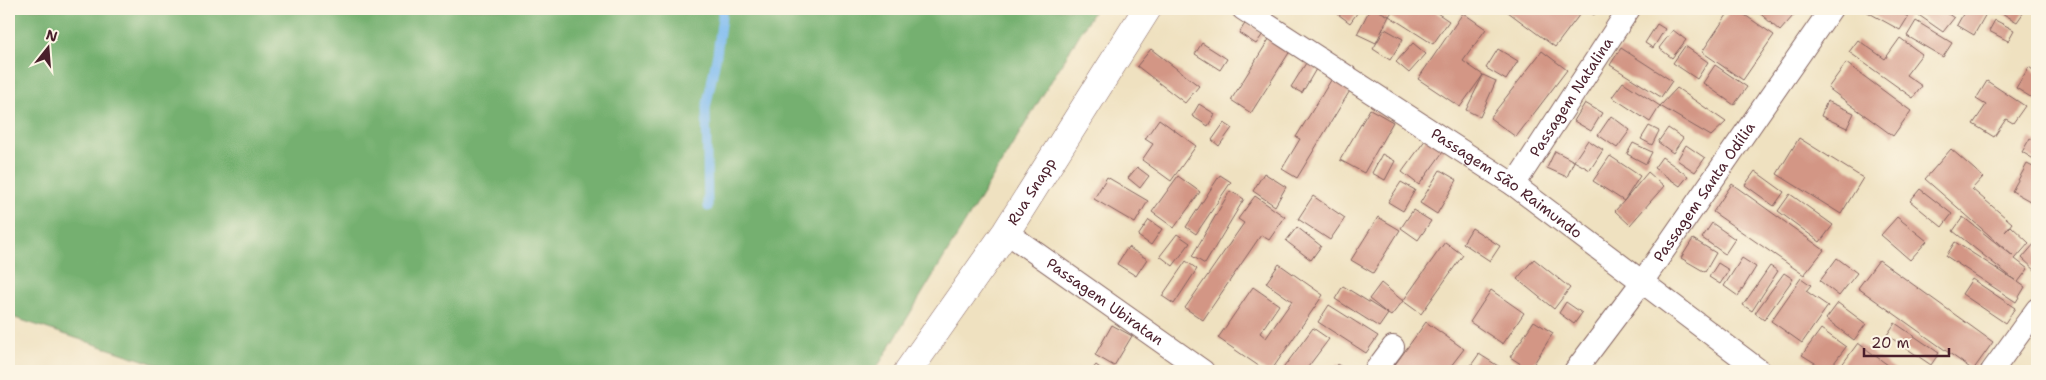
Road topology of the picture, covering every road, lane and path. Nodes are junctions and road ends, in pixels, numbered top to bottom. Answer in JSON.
{"nodes":[{"id":1,"x":1147,"y":9,"type":"edge"},
{"id":2,"x":1243,"y":9,"type":"edge"},
{"id":3,"x":1629,"y":9,"type":"edge"},
{"id":4,"x":1831,"y":9,"type":"edge"},
{"id":5,"x":1514,"y":185,"type":"junction"},
{"id":6,"x":1006,"y":232,"type":"junction"},
{"id":7,"x":1642,"y":282,"type":"junction"},
{"id":8,"x":2037,"y":309,"type":"edge"},
{"id":9,"x":1393,"y":347,"type":"dead end"},
{"id":10,"x":908,"y":371,"type":"edge"},
{"id":11,"x":1204,"y":371,"type":"edge"},
{"id":12,"x":1375,"y":371,"type":"edge"},
{"id":13,"x":1576,"y":371,"type":"edge"},
{"id":14,"x":1760,"y":371,"type":"edge"},
{"id":15,"x":1992,"y":371,"type":"edge"}],
"edges":[{"from":1,"to":6,"type":"main road","name":"Rua Snapp"},
{"from":2,"to":5,"type":"street","name":"Passagem São Raimundo"},
{"from":3,"to":5,"type":"street","name":"Passagem Natalina"},
{"from":4,"to":7,"type":"street","name":"Passagem Santa Odília"},
{"from":5,"to":7,"type":"street","name":"Passagem São Raimundo"},
{"from":6,"to":10,"type":"main road","name":"Rua Snapp"},
{"from":6,"to":11,"type":"street","name":"Passagem Ubiratan"},
{"from":7,"to":13,"type":"street","name":"Passagem Santa Odília"},
{"from":7,"to":14,"type":"street","name":"Passagem São Raimundo"},
{"from":8,"to":15,"type":"street"},
{"from":9,"to":12,"type":"street"}]}
